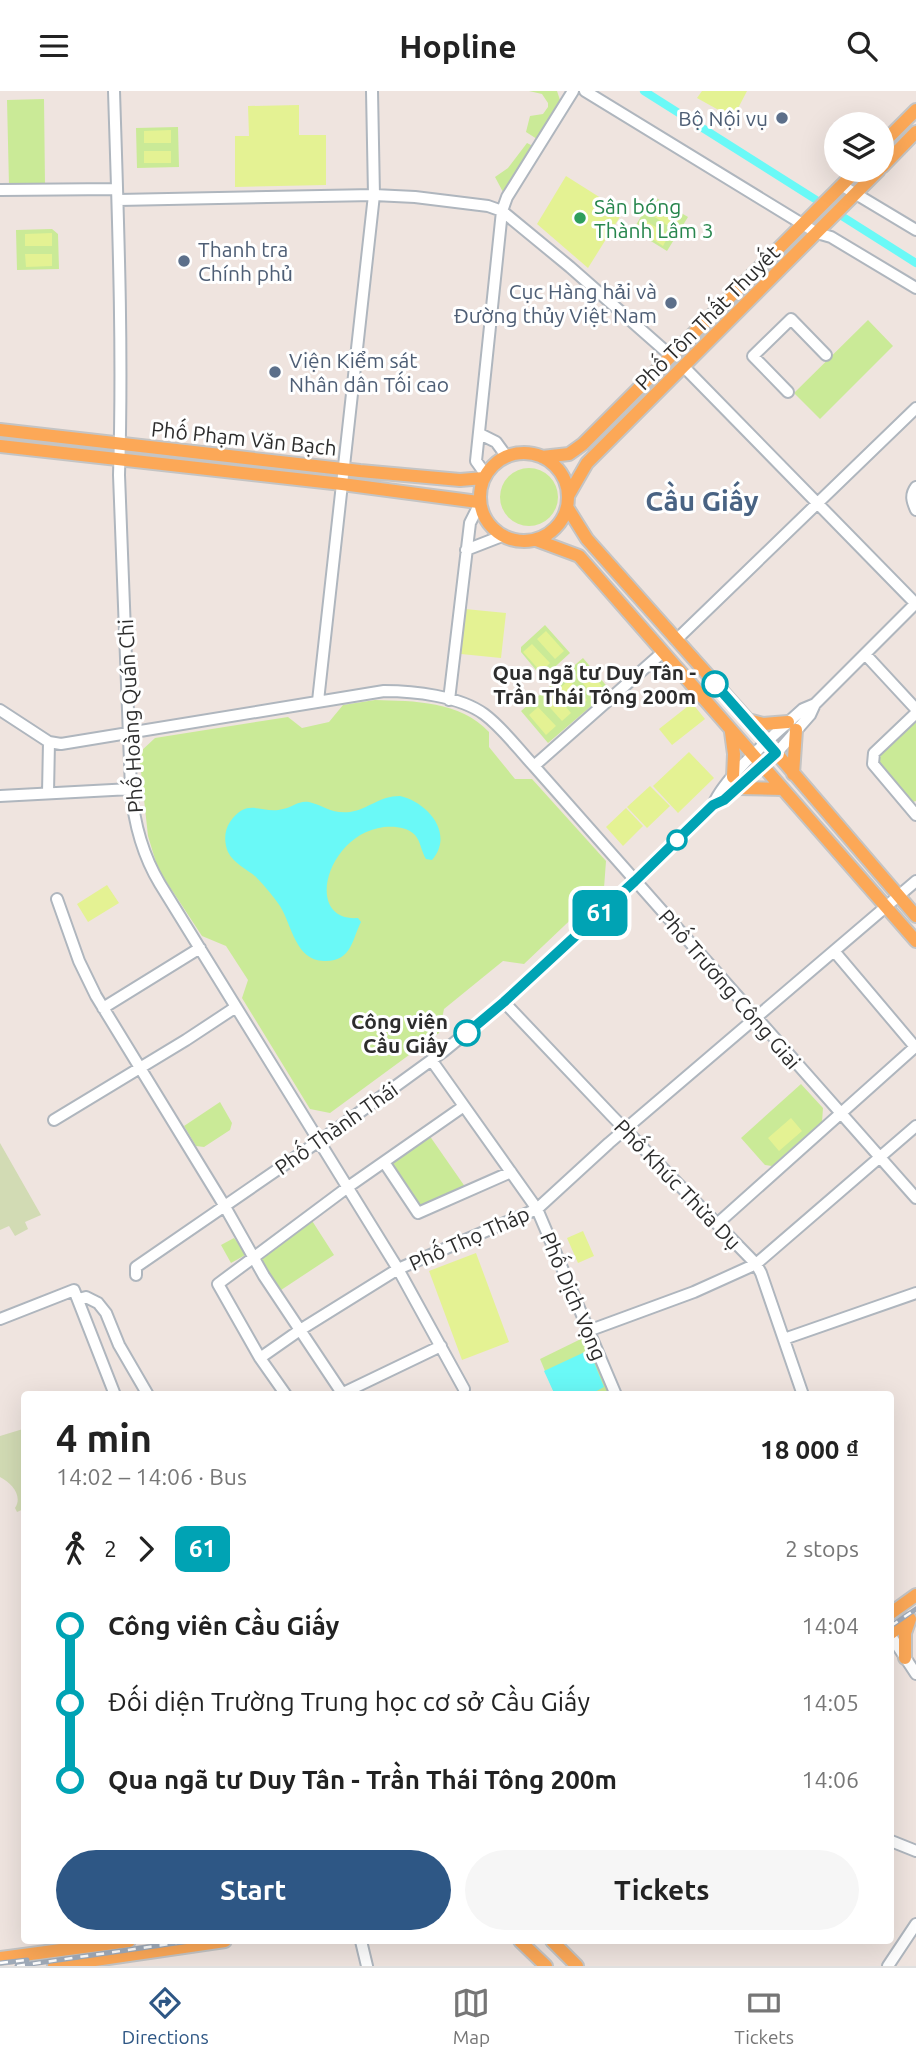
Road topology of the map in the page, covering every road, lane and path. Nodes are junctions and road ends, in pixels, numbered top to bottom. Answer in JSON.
{"nodes":[{"id":1,"x":114,"y":91,"type":"edge"},
{"id":2,"x":372,"y":91,"type":"edge"},
{"id":3,"x":573,"y":91,"type":"edge"},
{"id":4,"x":585,"y":91,"type":"edge"},
{"id":5,"x":916,"y":110,"type":"edge"},
{"id":6,"x":894,"y":132,"type":"edge"},
{"id":7,"x":916,"y":132,"type":"edge"},
{"id":8,"x":894,"y":155,"type":"edge"},
{"id":9,"x":844,"y":182,"type":"edge"},
{"id":10,"x":867,"y":182,"type":"edge"},
{"id":11,"x":837,"y":189,"type":"junction"},
{"id":12,"x":0,"y":190,"type":"edge"},
{"id":13,"x":117,"y":195,"type":"junction"},
{"id":14,"x":374,"y":195,"type":"junction"},
{"id":15,"x":850,"y":199,"type":"junction"},
{"id":16,"x":502,"y":211,"type":"junction"},
{"id":17,"x":803,"y":224,"type":"junction"},
{"id":18,"x":821,"y":228,"type":"junction"},
{"id":19,"x":916,"y":230,"type":"edge"},
{"id":20,"x":916,"y":288,"type":"edge"},
{"id":21,"x":689,"y":338,"type":"junction"},
{"id":22,"x":701,"y":350,"type":"junction"},
{"id":23,"x":826,"y":355,"type":"dead end"},
{"id":24,"x":671,"y":356,"type":"junction"},
{"id":25,"x":684,"y":367,"type":"junction"},
{"id":26,"x":788,"y":392,"type":"dead end"},
{"id":27,"x":916,"y":408,"type":"edge"},
{"id":28,"x":0,"y":430,"type":"edge"},
{"id":29,"x":480,"y":434,"type":"junction"},
{"id":30,"x":121,"y":444,"type":"junction"},
{"id":31,"x":0,"y":446,"type":"edge"},
{"id":32,"x":507,"y":457,"type":"junction"},
{"id":33,"x":542,"y":457,"type":"junction"},
{"id":34,"x":120,"y":459,"type":"junction"},
{"id":35,"x":344,"y":468,"type":"junction"},
{"id":36,"x":485,"y":477,"type":"junction"},
{"id":37,"x":460,"y":480,"type":"junction"},
{"id":38,"x":342,"y":484,"type":"junction"},
{"id":39,"x":916,"y":487,"type":"edge"},
{"id":40,"x":458,"y":499,"type":"junction"},
{"id":41,"x":567,"y":501,"type":"junction"},
{"id":42,"x":818,"y":502,"type":"junction"},
{"id":43,"x":479,"y":504,"type":"junction"},
{"id":44,"x":916,"y":510,"type":"edge"},
{"id":45,"x":502,"y":536,"type":"junction"},
{"id":46,"x":587,"y":539,"type":"junction"},
{"id":47,"x":536,"y":540,"type":"junction"},
{"id":48,"x":466,"y":550,"type":"junction"},
{"id":49,"x":575,"y":553,"type":"junction"},
{"id":50,"x":916,"y":603,"type":"edge"},
{"id":51,"x":676,"y":640,"type":"junction"},
{"id":52,"x":663,"y":652,"type":"junction"},
{"id":53,"x":864,"y":654,"type":"junction"},
{"id":54,"x":449,"y":700,"type":"junction"},
{"id":55,"x":318,"y":701,"type":"junction"},
{"id":56,"x":0,"y":710,"type":"edge"},
{"id":57,"x":916,"y":711,"type":"edge"},
{"id":58,"x":748,"y":720,"type":"junction"},
{"id":59,"x":792,"y":726,"type":"junction"},
{"id":60,"x":731,"y":731,"type":"junction"},
{"id":61,"x":129,"y":734,"type":"junction"},
{"id":62,"x":50,"y":742,"type":"junction"},
{"id":63,"x":767,"y":742,"type":"junction"},
{"id":64,"x":776,"y":753,"type":"junction"},
{"id":65,"x":753,"y":756,"type":"junction"},
{"id":66,"x":534,"y":766,"type":"junction"},
{"id":67,"x":762,"y":767,"type":"junction"},
{"id":68,"x":793,"y":774,"type":"junction"},
{"id":69,"x":735,"y":782,"type":"junction"},
{"id":70,"x":131,"y":789,"type":"junction"},
{"id":71,"x":783,"y":789,"type":"junction"},
{"id":72,"x":48,"y":793,"type":"junction"},
{"id":73,"x":0,"y":796,"type":"edge"},
{"id":74,"x":915,"y":812,"type":"edge"},
{"id":75,"x":635,"y":881,"type":"junction"},
{"id":76,"x":916,"y":881,"type":"edge"},
{"id":77,"x":899,"y":895,"type":"junction"},
{"id":78,"x":57,"y":899,"type":"dead end"},
{"id":79,"x":886,"y":906,"type":"junction"},
{"id":80,"x":916,"y":916,"type":"edge"},
{"id":81,"x":916,"y":941,"type":"edge"},
{"id":82,"x":200,"y":948,"type":"junction"},
{"id":83,"x":834,"y":951,"type":"junction"},
{"id":84,"x":504,"y":1002,"type":"junction"},
{"id":85,"x":236,"y":1007,"type":"junction"},
{"id":86,"x":103,"y":1008,"type":"junction"},
{"id":87,"x":756,"y":1019,"type":"junction"},
{"id":88,"x":916,"y":1048,"type":"edge"},
{"id":89,"x":432,"y":1061,"type":"junction"},
{"id":90,"x":140,"y":1067,"type":"junction"},
{"id":91,"x":464,"y":1106,"type":"junction"},
{"id":92,"x":841,"y":1115,"type":"junction"},
{"id":93,"x":54,"y":1120,"type":"dead end"},
{"id":94,"x":916,"y":1126,"type":"edge"},
{"id":95,"x":626,"y":1130,"type":"junction"},
{"id":96,"x":319,"y":1141,"type":"junction"},
{"id":97,"x":879,"y":1157,"type":"junction"},
{"id":98,"x":384,"y":1162,"type":"junction"},
{"id":99,"x":511,"y":1171,"type":"junction"},
{"id":100,"x":348,"y":1187,"type":"junction"},
{"id":101,"x":916,"y":1198,"type":"edge"},
{"id":102,"x":224,"y":1205,"type":"junction"},
{"id":103,"x":537,"y":1209,"type":"junction"},
{"id":104,"x":717,"y":1224,"type":"junction"},
{"id":105,"x":254,"y":1256,"type":"junction"},
{"id":106,"x":756,"y":1264,"type":"junction"},
{"id":107,"x":398,"y":1269,"type":"junction"},
{"id":108,"x":136,"y":1271,"type":"dead end"},
{"id":109,"x":76,"y":1294,"type":"junction"},
{"id":110,"x":915,"y":1295,"type":"edge"},
{"id":111,"x":0,"y":1319,"type":"edge"},
{"id":112,"x":300,"y":1330,"type":"junction"},
{"id":113,"x":588,"y":1331,"type":"junction"},
{"id":114,"x":784,"y":1339,"type":"junction"},
{"id":115,"x":441,"y":1346,"type":"junction"},
{"id":116,"x":260,"y":1358,"type":"junction"},
{"id":117,"x":464,"y":1389,"type":"dead end"},
{"id":118,"x":113,"y":1391,"type":"edge"},
{"id":119,"x":146,"y":1391,"type":"edge"},
{"id":120,"x":283,"y":1391,"type":"edge"},
{"id":121,"x":338,"y":1391,"type":"edge"},
{"id":122,"x":346,"y":1391,"type":"edge"},
{"id":123,"x":614,"y":1391,"type":"edge"},
{"id":124,"x":802,"y":1391,"type":"edge"},
{"id":125,"x":912,"y":1598,"type":"edge"},
{"id":126,"x":894,"y":1600,"type":"edge"},
{"id":127,"x":894,"y":1611,"type":"edge"},
{"id":128,"x":913,"y":1617,"type":"edge"},
{"id":129,"x":894,"y":1633,"type":"edge"},
{"id":130,"x":894,"y":1640,"type":"edge"},
{"id":131,"x":894,"y":1652,"type":"edge"},
{"id":132,"x":905,"y":1658,"type":"junction"},
{"id":133,"x":916,"y":1674,"type":"edge"},
{"id":134,"x":894,"y":1842,"type":"edge"},
{"id":135,"x":916,"y":1851,"type":"edge"},
{"id":136,"x":916,"y":1924,"type":"edge"},
{"id":137,"x":106,"y":1944,"type":"edge"},
{"id":138,"x":204,"y":1944,"type":"edge"},
{"id":139,"x":362,"y":1944,"type":"edge"},
{"id":140,"x":523,"y":1944,"type":"edge"},
{"id":141,"x":555,"y":1944,"type":"edge"},
{"id":142,"x":0,"y":1958,"type":"edge"},
{"id":143,"x":54,"y":1966,"type":"edge"},
{"id":144,"x":367,"y":1966,"type":"edge"},
{"id":145,"x":546,"y":1966,"type":"edge"},
{"id":146,"x":577,"y":1966,"type":"edge"},
{"id":147,"x":888,"y":1966,"type":"edge"}],
"edges":[{"from":1,"to":13,"type":"street","name":"Phố Hoàng Quán Chi"},
{"from":2,"to":14,"type":"street"},
{"from":3,"to":16,"type":"street"},
{"from":4,"to":17,"type":"street"},
{"from":5,"to":6,"type":"main road"},
{"from":7,"to":8,"type":"main road","name":"Phố Tôn Thất Thuyết"},
{"from":9,"to":11,"type":"main road","name":"Phố Tôn Thất Thuyết"},
{"from":10,"to":15,"type":"main road","name":"Phố Tôn Thất Thuyết"},
{"from":11,"to":15,"type":"street"},
{"from":11,"to":17,"type":"main road","name":"Phố Tôn Thất Thuyết"},
{"from":12,"to":13,"type":"street"},
{"from":13,"to":14,"type":"street"},
{"from":13,"to":30,"type":"street","name":"Phố Hoàng Quán Chi"},
{"from":14,"to":16,"type":"street"},
{"from":14,"to":35,"type":"street"},
{"from":15,"to":18,"type":"main road","name":"Phố Tôn Thất Thuyết"},
{"from":15,"to":19,"type":"street"},
{"from":16,"to":24,"type":"street"},
{"from":16,"to":29,"type":"street"},
{"from":17,"to":18,"type":"street"},
{"from":17,"to":21,"type":"main road","name":"Phố Tôn Thất Thuyết"},
{"from":18,"to":20,"type":"street"},
{"from":18,"to":22,"type":"main road","name":"Phố Tôn Thất Thuyết"},
{"from":21,"to":22,"type":"main road"},
{"from":21,"to":24,"type":"main road","name":"Phố Tôn Thất Thuyết"},
{"from":22,"to":25,"type":"main road","name":"Phố Tôn Thất Thuyết"},
{"from":23,"to":26,"type":"street"},
{"from":24,"to":33,"type":"main road","name":"Phố Tôn Thất Thuyết"},
{"from":25,"to":41,"type":"main road","name":"Phố Tôn Thất Thuyết"},
{"from":25,"to":42,"type":"street"},
{"from":27,"to":42,"type":"street"},
{"from":28,"to":30,"type":"main road","name":"Phố Phạm Văn Bạch"},
{"from":29,"to":32,"type":"street"},
{"from":29,"to":36,"type":"street"},
{"from":30,"to":34,"type":"street","name":"Phố Hoàng Quán Chi"},
{"from":30,"to":35,"type":"main road","name":"Phố Phạm Văn Bạch"},
{"from":31,"to":34,"type":"main road","name":"Phố Phạm Văn Bạch"},
{"from":32,"to":33,"type":"main road"},
{"from":32,"to":36,"type":"main road"},
{"from":33,"to":41,"type":"main road"},
{"from":34,"to":38,"type":"main road","name":"Phố Phạm Văn Bạch"},
{"from":34,"to":61,"type":"street","name":"Phố Hoàng Quán Chi"},
{"from":35,"to":37,"type":"main road","name":"Phố Phạm Văn Bạch"},
{"from":35,"to":38,"type":"street"},
{"from":36,"to":37,"type":"main road","name":"Phố Phạm Văn Bạch"},
{"from":36,"to":43,"type":"main road"},
{"from":37,"to":40,"type":"main road"},
{"from":38,"to":40,"type":"main road","name":"Phố Phạm Văn Bạch"},
{"from":38,"to":55,"type":"street"},
{"from":39,"to":44,"type":"street"},
{"from":40,"to":43,"type":"main road","name":"Phố Phạm Văn Bạch"},
{"from":41,"to":46,"type":"main road"},
{"from":41,"to":47,"type":"main road"},
{"from":42,"to":50,"type":"street"},
{"from":42,"to":51,"type":"street"},
{"from":43,"to":45,"type":"main road"},
{"from":43,"to":48,"type":"street"},
{"from":45,"to":47,"type":"main road"},
{"from":45,"to":48,"type":"street"},
{"from":46,"to":49,"type":"main road"},
{"from":46,"to":51,"type":"main road"},
{"from":47,"to":49,"type":"main road"},
{"from":48,"to":54,"type":"street"},
{"from":49,"to":52,"type":"main road"},
{"from":50,"to":53,"type":"street"},
{"from":51,"to":58,"type":"main road"},
{"from":52,"to":60,"type":"main road"},
{"from":52,"to":66,"type":"street"},
{"from":53,"to":57,"type":"street"},
{"from":53,"to":59,"type":"street"},
{"from":54,"to":55,"type":"street","name":"Phố Trương Công Giai"},
{"from":54,"to":66,"type":"street","name":"Phố Trương Công Giai"},
{"from":55,"to":61,"type":"street","name":"Phố Trương Công Giai"},
{"from":56,"to":62,"type":"street"},
{"from":57,"to":74,"type":"street"},
{"from":58,"to":59,"type":"main road"},
{"from":58,"to":63,"type":"main road"},
{"from":59,"to":63,"type":"street","name":"Phố Thành Thái"},
{"from":59,"to":64,"type":"street","name":"Phố Thành Thái"},
{"from":59,"to":68,"type":"main road"},
{"from":60,"to":65,"type":"main road"},
{"from":60,"to":69,"type":"main road"},
{"from":61,"to":62,"type":"street","name":"Phố Trương Công Giai"},
{"from":61,"to":70,"type":"street","name":"Phố Hoàng Quán Chi"},
{"from":62,"to":72,"type":"street"},
{"from":63,"to":64,"type":"main road"},
{"from":63,"to":65,"type":"street","name":"Phố Thành Thái"},
{"from":64,"to":67,"type":"street","name":"Phố Thành Thái"},
{"from":64,"to":68,"type":"main road"},
{"from":65,"to":67,"type":"main road"},
{"from":65,"to":69,"type":"street","name":"Phố Thành Thái"},
{"from":66,"to":75,"type":"street","name":"Phố Trương Công Giai"},
{"from":67,"to":69,"type":"street","name":"Phố Thành Thái"},
{"from":67,"to":71,"type":"main road"},
{"from":68,"to":77,"type":"main road"},
{"from":69,"to":71,"type":"main road"},
{"from":69,"to":75,"type":"street","name":"Phố Thành Thái"},
{"from":70,"to":72,"type":"street"},
{"from":70,"to":82,"type":"street","name":"Phố Hoàng Quán Chi"},
{"from":71,"to":79,"type":"main road"},
{"from":72,"to":73,"type":"street"},
{"from":75,"to":84,"type":"street","name":"Phố Thành Thái"},
{"from":75,"to":87,"type":"street","name":"Phố Trương Công Giai"},
{"from":76,"to":77,"type":"street","name":"Phố Thọ Tháp"},
{"from":77,"to":79,"type":"street","name":"Phố Thọ Tháp"},
{"from":77,"to":80,"type":"main road"},
{"from":78,"to":86,"type":"street"},
{"from":79,"to":81,"type":"main road"},
{"from":79,"to":83,"type":"street","name":"Phố Thọ Tháp"},
{"from":82,"to":85,"type":"street","name":"Phố Hoàng Quán Chi"},
{"from":82,"to":86,"type":"street"},
{"from":83,"to":87,"type":"street","name":"Phố Thọ Tháp"},
{"from":83,"to":88,"type":"street"},
{"from":84,"to":89,"type":"street","name":"Phố Thành Thái"},
{"from":84,"to":95,"type":"street","name":"Phố Khúc Thừa Dụ"},
{"from":85,"to":90,"type":"street"},
{"from":85,"to":96,"type":"street","name":"Phố Hoàng Quán Chi"},
{"from":86,"to":90,"type":"street"},
{"from":87,"to":92,"type":"street","name":"Phố Trương Công Giai"},
{"from":87,"to":95,"type":"street","name":"Phố Thọ Tháp"},
{"from":88,"to":92,"type":"street"},
{"from":89,"to":91,"type":"street","name":"Phố Dịch Vọng"},
{"from":89,"to":96,"type":"street","name":"Phố Thành Thái"},
{"from":90,"to":93,"type":"street"},
{"from":90,"to":102,"type":"street"},
{"from":91,"to":98,"type":"street"},
{"from":91,"to":99,"type":"street","name":"Phố Dịch Vọng"},
{"from":92,"to":97,"type":"street","name":"Phố Trương Công Giai"},
{"from":92,"to":104,"type":"street"},
{"from":94,"to":97,"type":"street"},
{"from":95,"to":103,"type":"street","name":"Phố Thọ Tháp"},
{"from":95,"to":104,"type":"street","name":"Phố Khúc Thừa Dụ"},
{"from":96,"to":100,"type":"street","name":"Phố Hoàng Quán Chi"},
{"from":96,"to":102,"type":"street","name":"Phố Thành Thái"},
{"from":97,"to":101,"type":"street","name":"Phố Trương Công Giai"},
{"from":97,"to":106,"type":"street"},
{"from":98,"to":99,"type":"street"},
{"from":98,"to":100,"type":"street"},
{"from":99,"to":103,"type":"street","name":"Phố Dịch Vọng"},
{"from":100,"to":105,"type":"street"},
{"from":100,"to":107,"type":"street","name":"Phố Hoàng Quán Chi"},
{"from":102,"to":105,"type":"street"},
{"from":102,"to":108,"type":"street","name":"Phố Thành Thái"},
{"from":103,"to":107,"type":"street","name":"Phố Thọ Tháp"},
{"from":103,"to":113,"type":"street","name":"Phố Dịch Vọng"},
{"from":104,"to":106,"type":"street","name":"Phố Khúc Thừa Dụ"},
{"from":105,"to":112,"type":"street"},
{"from":105,"to":116,"type":"street"},
{"from":106,"to":113,"type":"street"},
{"from":106,"to":114,"type":"street","name":"Phố Khúc Thừa Dụ"},
{"from":107,"to":112,"type":"street","name":"Phố Thọ Tháp"},
{"from":107,"to":115,"type":"street","name":"Phố Hoàng Quán Chi"},
{"from":109,"to":111,"type":"street"},
{"from":109,"to":118,"type":"street"},
{"from":109,"to":119,"type":"street"},
{"from":110,"to":114,"type":"street"},
{"from":112,"to":116,"type":"street","name":"Phố Thọ Tháp"},
{"from":112,"to":121,"type":"street"},
{"from":113,"to":123,"type":"street","name":"Phố Dịch Vọng"},
{"from":114,"to":124,"type":"street","name":"Phố Khúc Thừa Dụ"},
{"from":115,"to":117,"type":"street","name":"Phố Hoàng Quán Chi"},
{"from":115,"to":122,"type":"street"},
{"from":116,"to":120,"type":"street"},
{"from":125,"to":126,"type":"main road"},
{"from":125,"to":127,"type":"main road"},
{"from":128,"to":129,"type":"main road"},
{"from":128,"to":132,"type":"main road"},
{"from":130,"to":132,"type":"street"},
{"from":131,"to":132,"type":"main road"},
{"from":132,"to":133,"type":"street"},
{"from":134,"to":135,"type":"street"},
{"from":136,"to":147,"type":"street"},
{"from":137,"to":142,"type":"main road"},
{"from":138,"to":143,"type":"main road"},
{"from":139,"to":144,"type":"street"},
{"from":140,"to":145,"type":"main road"},
{"from":141,"to":146,"type":"main road"}]}
